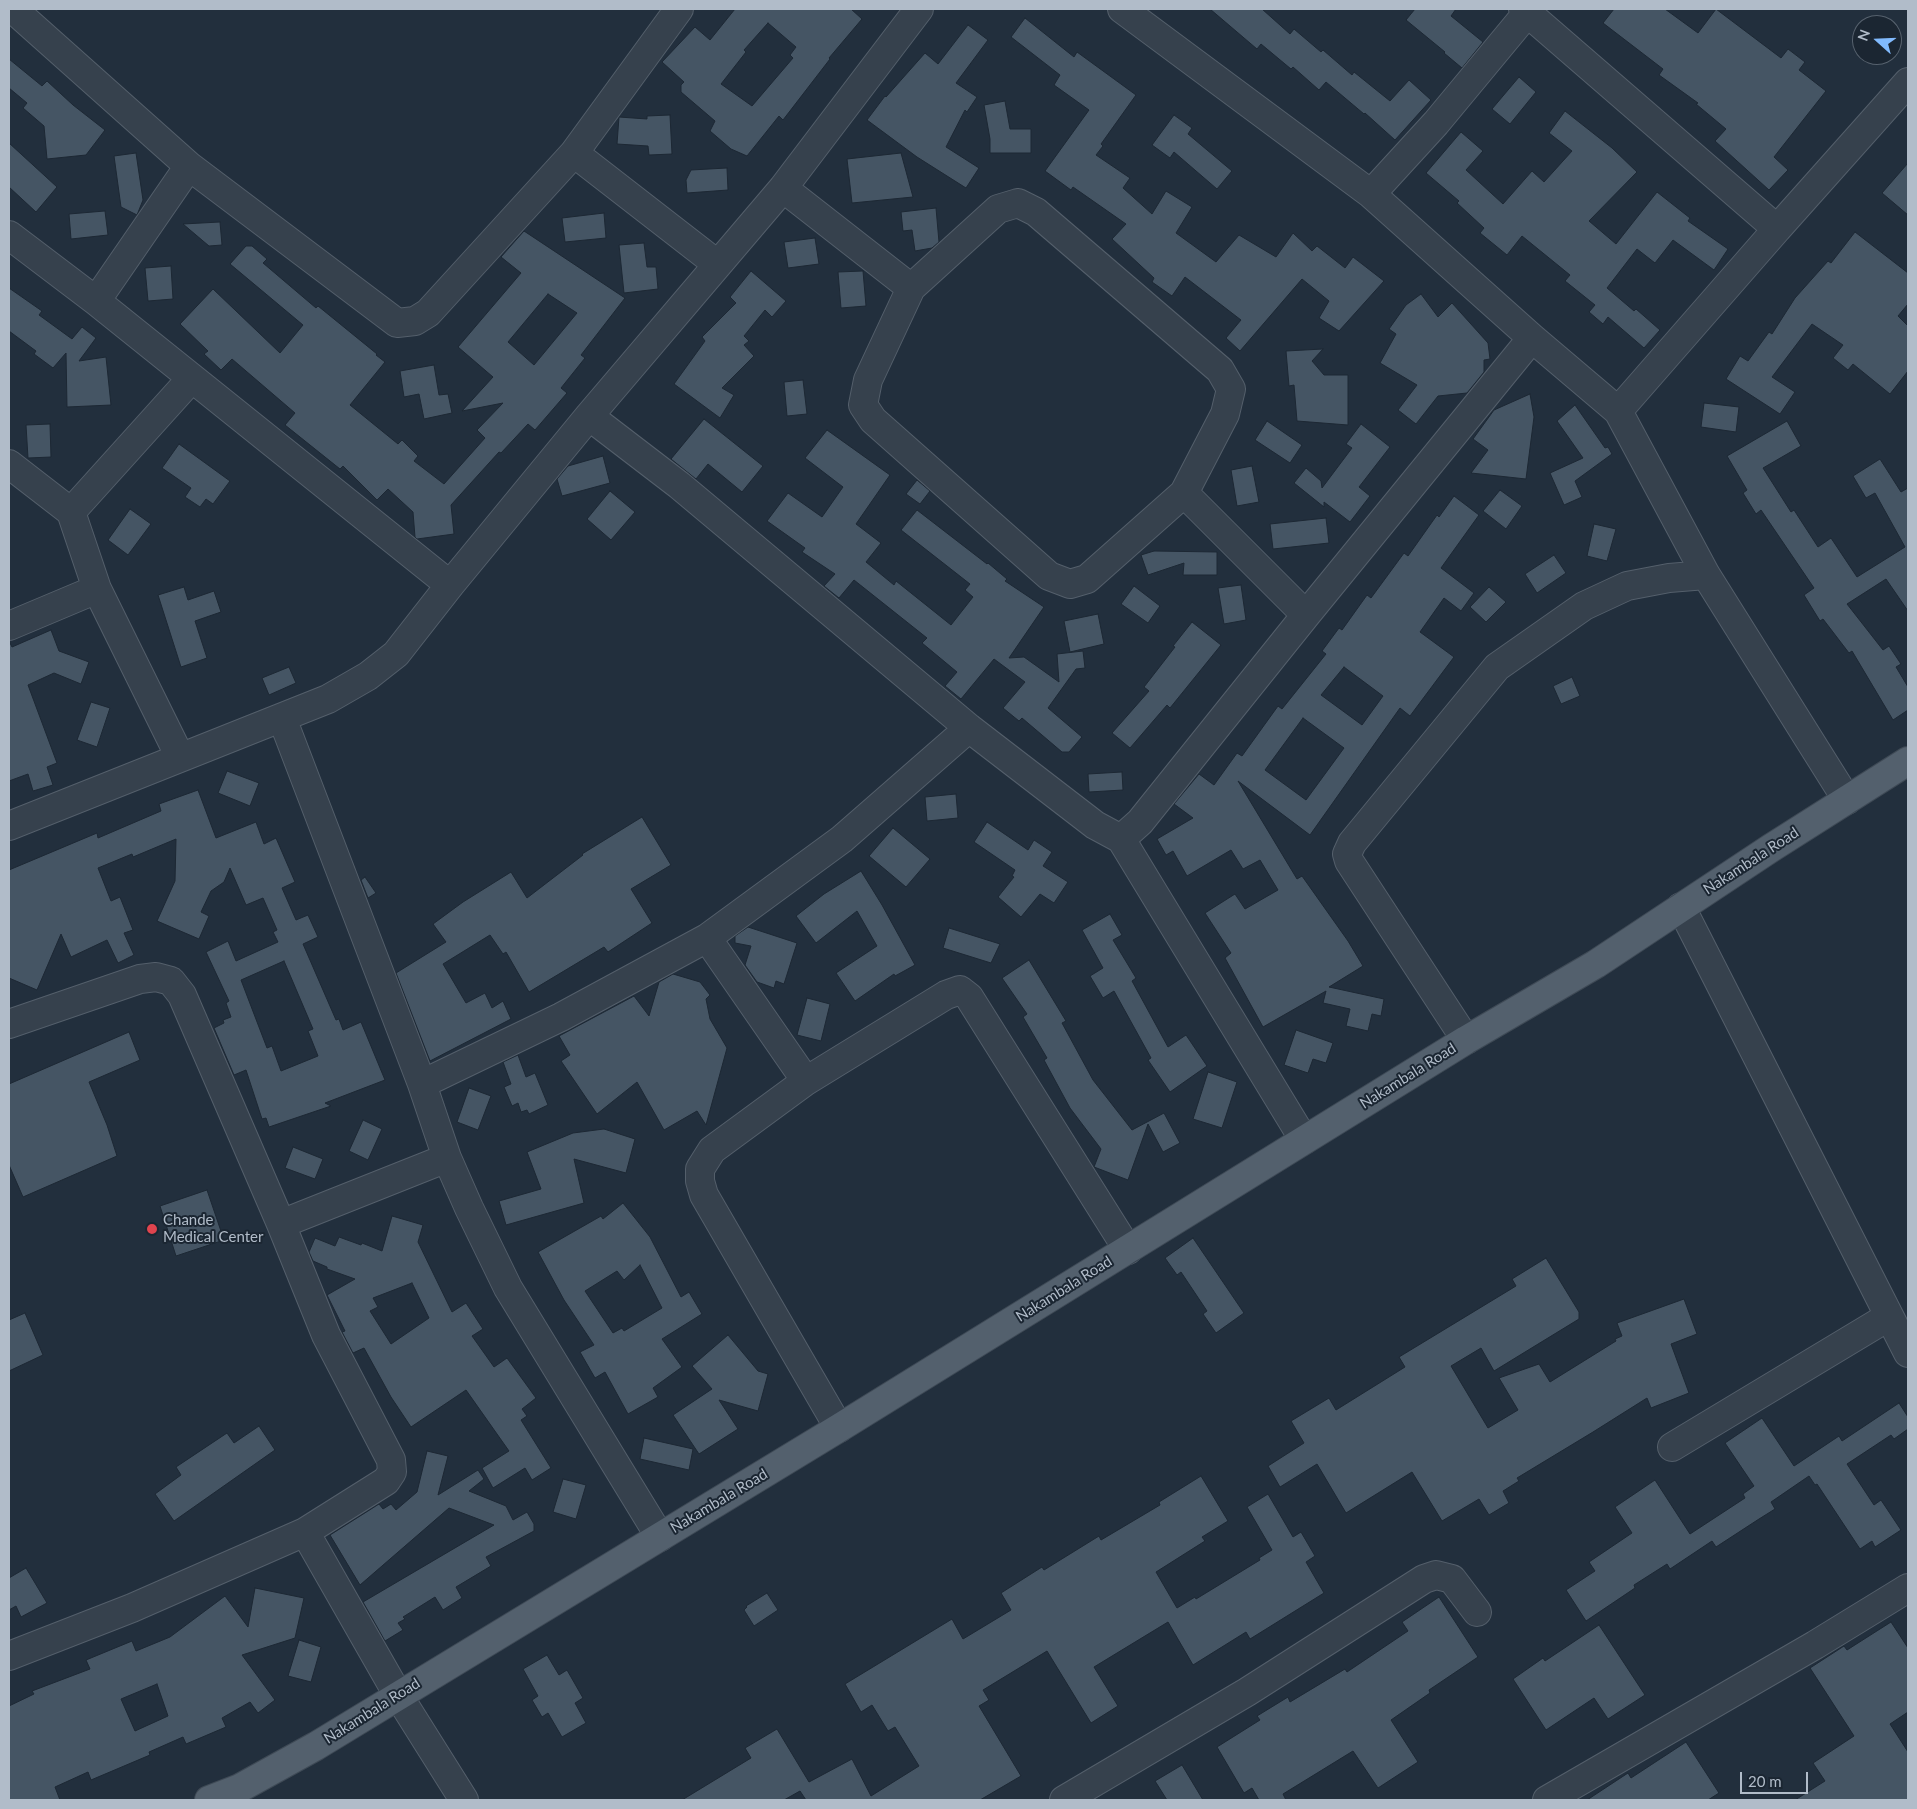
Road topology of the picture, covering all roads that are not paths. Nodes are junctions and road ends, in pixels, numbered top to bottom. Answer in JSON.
{"nodes":[{"id":1,"x":13,"y":9,"type":"edge"},
{"id":2,"x":679,"y":9,"type":"edge"},
{"id":3,"x":919,"y":9,"type":"edge"},
{"id":4,"x":1122,"y":9,"type":"edge"},
{"id":5,"x":1526,"y":11,"type":"edge"},
{"id":6,"x":1907,"y":87,"type":"edge"},
{"id":7,"x":574,"y":153,"type":"junction"},
{"id":8,"x":189,"y":166,"type":"junction"},
{"id":9,"x":783,"y":188,"type":"junction"},
{"id":10,"x":1371,"y":194,"type":"junction"},
{"id":11,"x":1777,"y":229,"type":"junction"},
{"id":12,"x":9,"y":235,"type":"edge"},
{"id":13,"x":717,"y":264,"type":"junction"},
{"id":14,"x":911,"y":288,"type":"junction"},
{"id":15,"x":96,"y":301,"type":"junction"},
{"id":16,"x":1532,"y":338,"type":"junction"},
{"id":17,"x":191,"y":378,"type":"junction"},
{"id":18,"x":1618,"y":410,"type":"junction"},
{"id":19,"x":589,"y":416,"type":"junction"},
{"id":20,"x":9,"y":464,"type":"edge"},
{"id":21,"x":1184,"y":493,"type":"junction"},
{"id":22,"x":71,"y":512,"type":"junction"},
{"id":23,"x":1706,"y":575,"type":"junction"},
{"id":24,"x":450,"y":585,"type":"junction"},
{"id":25,"x":97,"y":589,"type":"junction"},
{"id":26,"x":1306,"y":614,"type":"junction"},
{"id":27,"x":9,"y":626,"type":"edge"},
{"id":28,"x":282,"y":718,"type":"junction"},
{"id":29,"x":969,"y":728,"type":"junction"},
{"id":30,"x":180,"y":757,"type":"junction"},
{"id":31,"x":1908,"y":761,"type":"edge"},
{"id":32,"x":1847,"y":800,"type":"junction"},
{"id":33,"x":9,"y":826,"type":"edge"},
{"id":34,"x":1121,"y":839,"type":"junction"},
{"id":35,"x":1680,"y":907,"type":"junction"},
{"id":36,"x":707,"y":938,"type":"junction"},
{"id":37,"x":9,"y":1024,"type":"edge"},
{"id":38,"x":1466,"y":1040,"type":"junction"},
{"id":39,"x":806,"y":1081,"type":"junction"},
{"id":40,"x":422,"y":1084,"type":"junction"},
{"id":41,"x":1304,"y":1140,"type":"junction"},
{"id":42,"x":447,"y":1158,"type":"junction"},
{"id":43,"x":281,"y":1224,"type":"junction"},
{"id":44,"x":1128,"y":1250,"type":"junction"},
{"id":45,"x":1888,"y":1316,"type":"junction"},
{"id":46,"x":1908,"y":1353,"type":"edge"},
{"id":47,"x":839,"y":1428,"type":"junction"},
{"id":48,"x":1672,"y":1447,"type":"dead end"},
{"id":49,"x":305,"y":1532,"type":"junction"},
{"id":50,"x":660,"y":1537,"type":"junction"},
{"id":51,"x":1908,"y":1588,"type":"edge"},
{"id":52,"x":1477,"y":1612,"type":"dead end"},
{"id":53,"x":9,"y":1656,"type":"edge"},
{"id":54,"x":398,"y":1695,"type":"junction"},
{"id":55,"x":209,"y":1800,"type":"edge"},
{"id":56,"x":464,"y":1800,"type":"edge"},
{"id":57,"x":1064,"y":1800,"type":"edge"},
{"id":58,"x":1547,"y":1800,"type":"edge"}],
"edges":[{"from":1,"to":8,"type":"street"},
{"from":2,"to":7,"type":"street"},
{"from":3,"to":9,"type":"street"},
{"from":4,"to":10,"type":"street"},
{"from":5,"to":10,"type":"street"},
{"from":5,"to":11,"type":"street"},
{"from":6,"to":11,"type":"street"},
{"from":7,"to":8,"type":"street"},
{"from":7,"to":13,"type":"street"},
{"from":8,"to":15,"type":"street"},
{"from":9,"to":13,"type":"street"},
{"from":9,"to":14,"type":"street"},
{"from":10,"to":16,"type":"street"},
{"from":11,"to":18,"type":"street"},
{"from":12,"to":15,"type":"street"},
{"from":13,"to":19,"type":"street"},
{"from":14,"to":21,"type":"street"},
{"from":14,"to":21,"type":"street"},
{"from":15,"to":17,"type":"street"},
{"from":16,"to":18,"type":"street"},
{"from":16,"to":26,"type":"street"},
{"from":17,"to":22,"type":"street"},
{"from":17,"to":24,"type":"street"},
{"from":18,"to":23,"type":"street"},
{"from":19,"to":24,"type":"street"},
{"from":19,"to":29,"type":"street"},
{"from":20,"to":22,"type":"street"},
{"from":21,"to":26,"type":"street"},
{"from":22,"to":25,"type":"street"},
{"from":23,"to":32,"type":"street"},
{"from":23,"to":38,"type":"street"},
{"from":24,"to":28,"type":"street"},
{"from":25,"to":27,"type":"street"},
{"from":25,"to":30,"type":"street"},
{"from":26,"to":34,"type":"street"},
{"from":28,"to":30,"type":"street"},
{"from":28,"to":40,"type":"street"},
{"from":29,"to":34,"type":"street"},
{"from":29,"to":36,"type":"street"},
{"from":30,"to":33,"type":"street"},
{"from":31,"to":32,"type":"main road","name":"Nakambala Road"},
{"from":32,"to":35,"type":"main road","name":"Nakambala Road"},
{"from":34,"to":41,"type":"street"},
{"from":35,"to":38,"type":"main road","name":"Nakambala Road"},
{"from":35,"to":45,"type":"street"},
{"from":36,"to":39,"type":"street"},
{"from":36,"to":40,"type":"street"},
{"from":37,"to":43,"type":"street"},
{"from":38,"to":41,"type":"main road","name":"Nakambala Road"},
{"from":39,"to":44,"type":"street"},
{"from":39,"to":47,"type":"street"},
{"from":40,"to":42,"type":"street"},
{"from":41,"to":44,"type":"main road","name":"Nakambala Road"},
{"from":42,"to":43,"type":"street"},
{"from":42,"to":50,"type":"street"},
{"from":43,"to":49,"type":"street"},
{"from":44,"to":47,"type":"main road","name":"Nakambala Road"},
{"from":45,"to":46,"type":"street"},
{"from":45,"to":48,"type":"street"},
{"from":47,"to":50,"type":"main road","name":"Nakambala Road"},
{"from":49,"to":53,"type":"street"},
{"from":49,"to":54,"type":"street"},
{"from":50,"to":54,"type":"main road","name":"Nakambala Road"},
{"from":51,"to":58,"type":"street"},
{"from":52,"to":57,"type":"street"},
{"from":54,"to":55,"type":"main road","name":"Nakambala Road"},
{"from":54,"to":56,"type":"street"}]}
